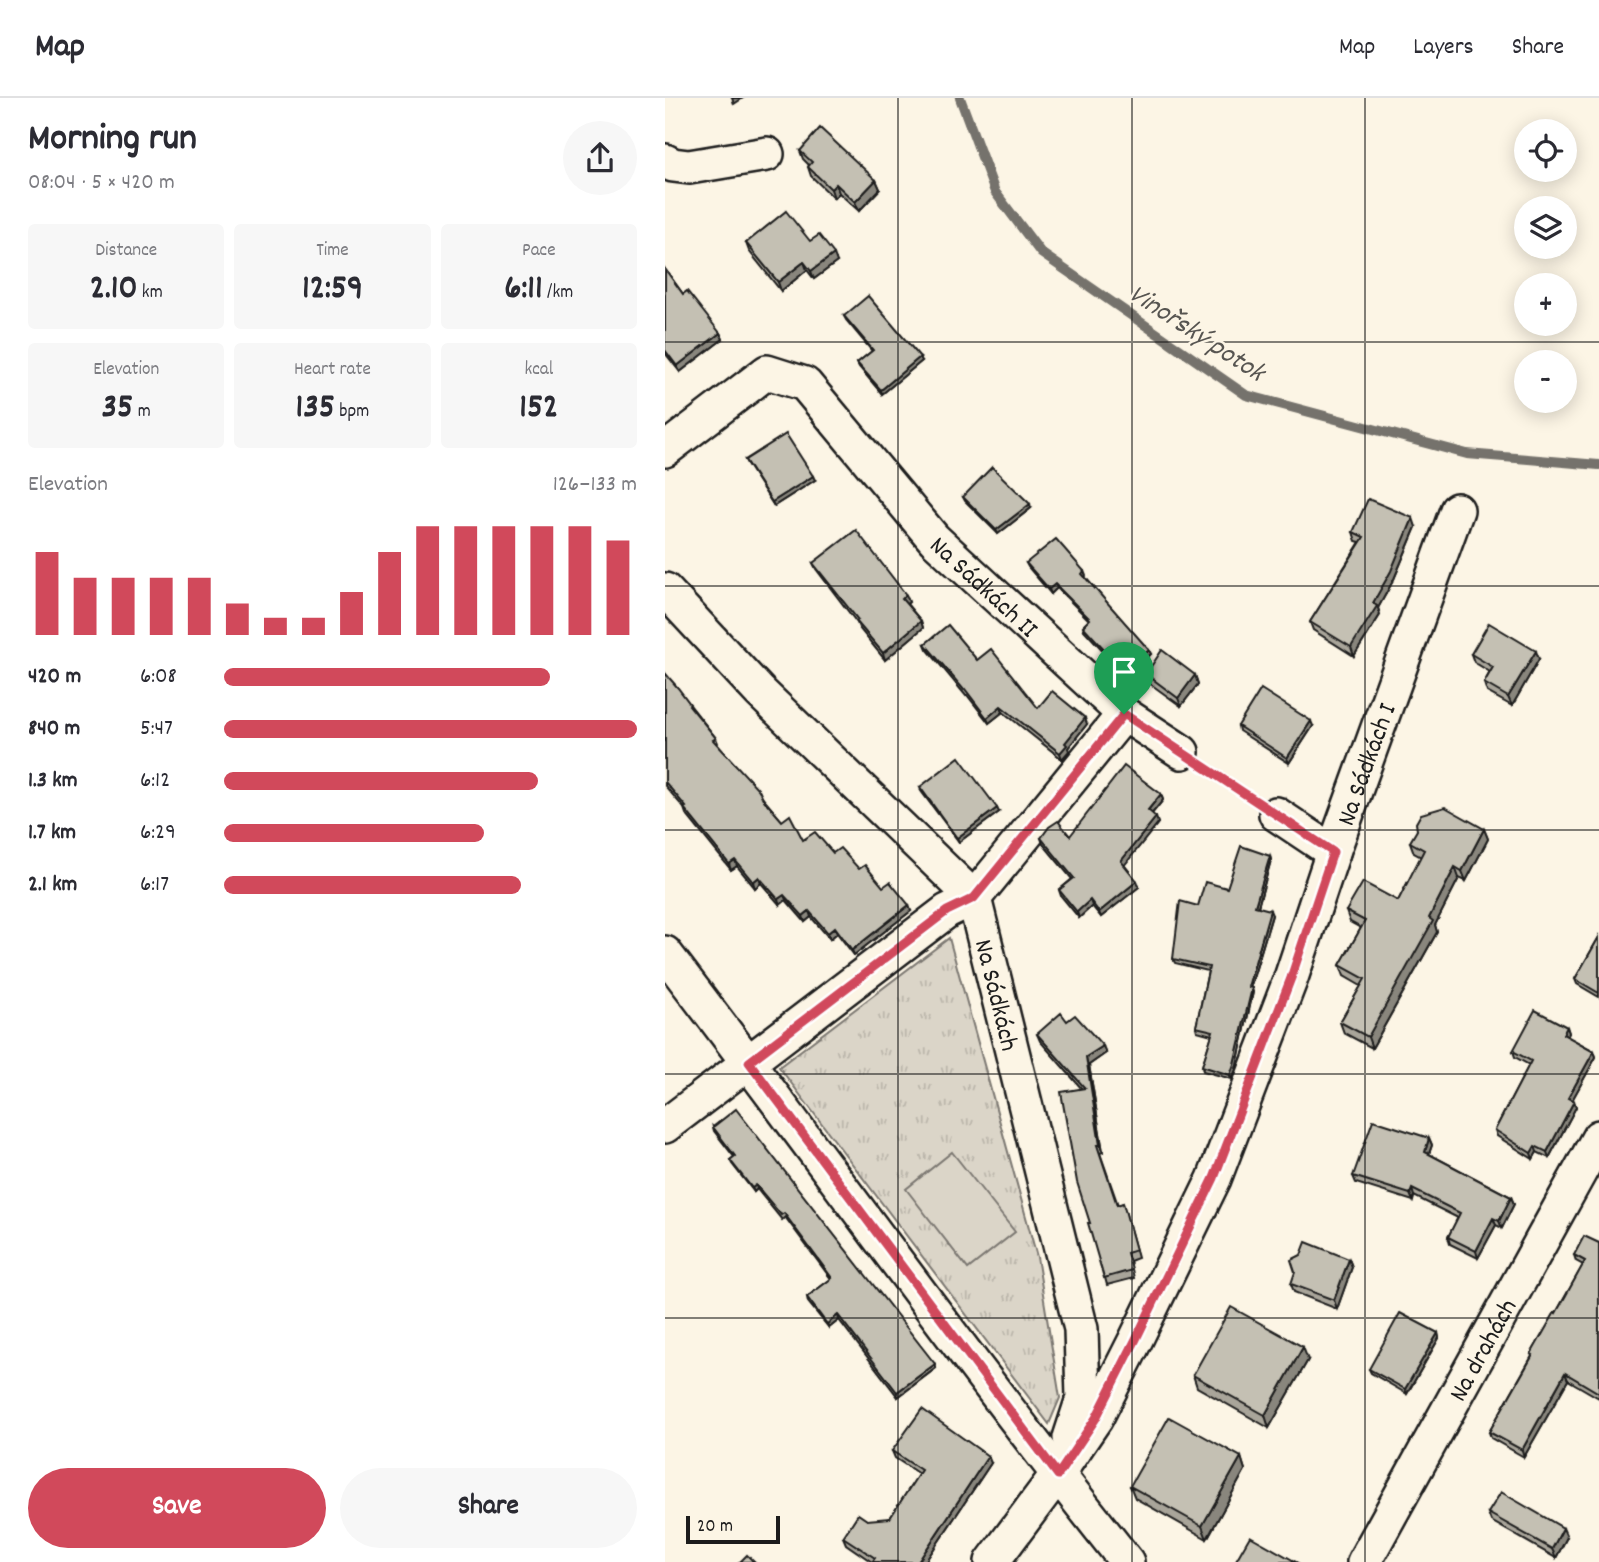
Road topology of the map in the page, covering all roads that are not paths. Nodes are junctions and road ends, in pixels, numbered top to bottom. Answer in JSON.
{"nodes":[{"id":1,"x":767,"y":154,"type":"dead end"},
{"id":2,"x":665,"y":161,"type":"edge"},
{"id":3,"x":665,"y":450,"type":"edge"},
{"id":4,"x":1457,"y":510,"type":"dead end"},
{"id":5,"x":665,"y":590,"type":"edge"},
{"id":6,"x":1124,"y":714,"type":"junction"},
{"id":7,"x":1182,"y":752,"type":"road end"},
{"id":8,"x":1276,"y":814,"type":"road end"},
{"id":9,"x":1333,"y":852,"type":"junction"},
{"id":10,"x":974,"y":898,"type":"junction"},
{"id":11,"x":665,"y":953,"type":"edge"},
{"id":12,"x":749,"y":1062,"type":"junction"},
{"id":13,"x":665,"y":1126,"type":"edge"},
{"id":14,"x":1599,"y":1137,"type":"edge"},
{"id":15,"x":1058,"y":1475,"type":"junction"},
{"id":16,"x":992,"y":1562,"type":"edge"},
{"id":17,"x":1127,"y":1562,"type":"edge"},
{"id":18,"x":1364,"y":1562,"type":"edge"}],
"edges":[{"from":1,"to":2,"type":"street"},
{"from":3,"to":6,"type":"street","name":"Na Sádkách II"},
{"from":4,"to":9,"type":"street","name":"Na Sádkách I"},
{"from":5,"to":10,"type":"street"},
{"from":6,"to":7,"type":"street","name":"Na Sádkách II"},
{"from":6,"to":10,"type":"street"},
{"from":8,"to":9,"type":"street"},
{"from":9,"to":15,"type":"street","name":"Na Sádkách I"},
{"from":10,"to":12,"type":"street"},
{"from":10,"to":15,"type":"street","name":"Na Sádkách"},
{"from":11,"to":12,"type":"street"},
{"from":12,"to":13,"type":"street"},
{"from":12,"to":15,"type":"street"},
{"from":14,"to":18,"type":"street","name":"Na drahách"},
{"from":15,"to":16,"type":"street","name":"Na Sádkách I"},
{"from":15,"to":17,"type":"street"}]}
